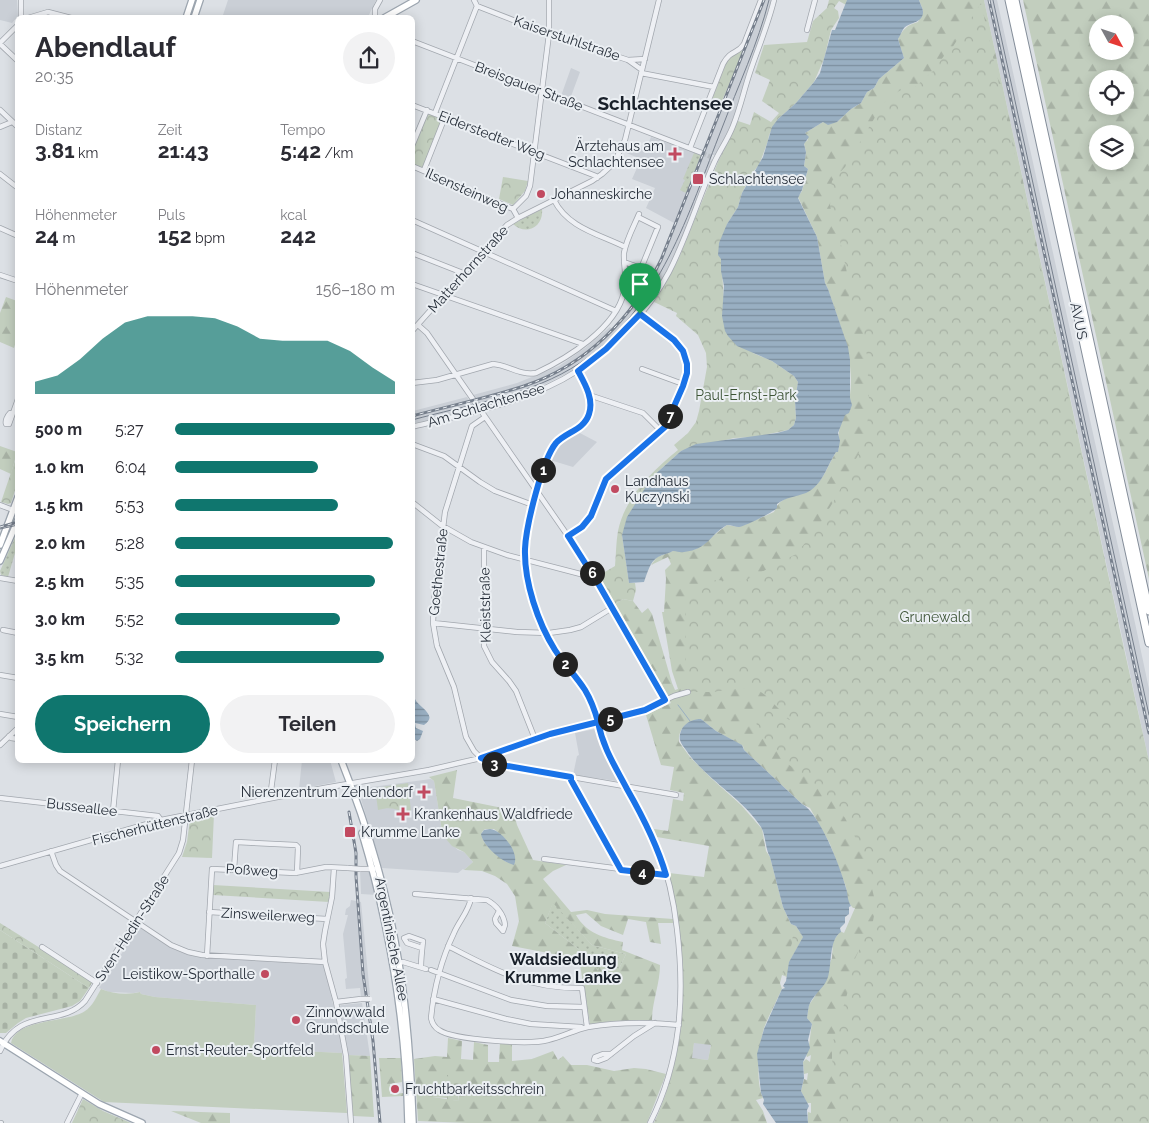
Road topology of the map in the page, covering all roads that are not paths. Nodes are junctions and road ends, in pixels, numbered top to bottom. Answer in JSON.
{"nodes":[{"id":1,"x":21,"y":0,"type":"edge"},
{"id":2,"x":192,"y":0,"type":"edge"},
{"id":3,"x":200,"y":0,"type":"edge"},
{"id":4,"x":380,"y":0,"type":"edge"},
{"id":5,"x":416,"y":0,"type":"edge"},
{"id":6,"x":474,"y":0,"type":"edge"},
{"id":7,"x":549,"y":0,"type":"edge"},
{"id":8,"x":659,"y":0,"type":"edge"},
{"id":9,"x":761,"y":0,"type":"edge"},
{"id":10,"x":774,"y":0,"type":"edge"},
{"id":11,"x":815,"y":0,"type":"edge"},
{"id":12,"x":1009,"y":0,"type":"edge"},
{"id":13,"x":1015,"y":0,"type":"edge"},
{"id":14,"x":21,"y":6,"type":"junction"},
{"id":15,"x":478,"y":6,"type":"junction"},
{"id":16,"x":21,"y":15,"type":"edge"},
{"id":17,"x":26,"y":15,"type":"edge"},
{"id":18,"x":38,"y":15,"type":"edge"},
{"id":19,"x":60,"y":15,"type":"edge"},
{"id":20,"x":187,"y":15,"type":"edge"},
{"id":21,"x":195,"y":15,"type":"edge"},
{"id":22,"x":375,"y":15,"type":"edge"},
{"id":23,"x":389,"y":15,"type":"edge"},
{"id":24,"x":15,"y":28,"type":"edge"},
{"id":25,"x":807,"y":30,"type":"dead end"},
{"id":26,"x":550,"y":34,"type":"junction"},
{"id":27,"x":415,"y":41,"type":"edge"},
{"id":28,"x":0,"y":44,"type":"edge"},
{"id":29,"x":15,"y":58,"type":"edge"},
{"id":30,"x":457,"y":58,"type":"junction"},
{"id":31,"x":645,"y":59,"type":"junction"},
{"id":32,"x":628,"y":60,"type":"junction"},
{"id":33,"x":641,"y":72,"type":"junction"},
{"id":34,"x":714,"y":86,"type":"junction"},
{"id":35,"x":542,"y":91,"type":"junction"},
{"id":36,"x":415,"y":106,"type":"edge"},
{"id":37,"x":0,"y":110,"type":"edge"},
{"id":38,"x":427,"y":110,"type":"junction"},
{"id":39,"x":435,"y":113,"type":"junction"},
{"id":40,"x":445,"y":117,"type":"junction"},
{"id":41,"x":12,"y":122,"type":"junction"},
{"id":42,"x":15,"y":124,"type":"edge"},
{"id":43,"x":629,"y":124,"type":"junction"},
{"id":44,"x":0,"y":127,"type":"edge"},
{"id":45,"x":415,"y":139,"type":"edge"},
{"id":46,"x":690,"y":148,"type":"junction"},
{"id":47,"x":534,"y":152,"type":"junction"},
{"id":48,"x":702,"y":153,"type":"tunnel mouth"},
{"id":49,"x":415,"y":168,"type":"edge"},
{"id":50,"x":424,"y":170,"type":"junction"},
{"id":51,"x":0,"y":174,"type":"edge"},
{"id":52,"x":597,"y":178,"type":"junction"},
{"id":53,"x":15,"y":186,"type":"edge"},
{"id":54,"x":554,"y":200,"type":"junction"},
{"id":55,"x":513,"y":209,"type":"junction"},
{"id":56,"x":518,"y":218,"type":"junction"},
{"id":57,"x":415,"y":221,"type":"edge"},
{"id":58,"x":0,"y":228,"type":"edge"},
{"id":59,"x":15,"y":235,"type":"edge"},
{"id":60,"x":625,"y":247,"type":"junction"},
{"id":61,"x":482,"y":251,"type":"junction"},
{"id":62,"x":415,"y":254,"type":"edge"},
{"id":63,"x":624,"y":262,"type":"junction"},
{"id":64,"x":463,"y":273,"type":"junction"},
{"id":65,"x":0,"y":275,"type":"edge"},
{"id":66,"x":15,"y":280,"type":"edge"},
{"id":67,"x":415,"y":285,"type":"edge"},
{"id":68,"x":444,"y":295,"type":"junction"},
{"id":69,"x":616,"y":311,"type":"junction"},
{"id":70,"x":640,"y":314,"type":"junction"},
{"id":71,"x":418,"y":325,"type":"junction"},
{"id":72,"x":415,"y":328,"type":"edge"},
{"id":73,"x":583,"y":344,"type":"junction"},
{"id":74,"x":642,"y":369,"type":"dead end"},
{"id":75,"x":578,"y":371,"type":"junction"},
{"id":76,"x":455,"y":375,"type":"junction"},
{"id":77,"x":415,"y":383,"type":"edge"},
{"id":78,"x":683,"y":384,"type":"junction"},
{"id":79,"x":589,"y":395,"type":"junction"},
{"id":80,"x":15,"y":406,"type":"edge"},
{"id":81,"x":480,"y":410,"type":"junction"},
{"id":82,"x":12,"y":414,"type":"dead end"},
{"id":83,"x":485,"y":417,"type":"junction"},
{"id":84,"x":415,"y":426,"type":"edge"},
{"id":85,"x":661,"y":431,"type":"junction"},
{"id":86,"x":415,"y":445,"type":"edge"},
{"id":87,"x":459,"y":466,"type":"junction"},
{"id":88,"x":537,"y":492,"type":"junction"},
{"id":89,"x":415,"y":504,"type":"edge"},
{"id":90,"x":0,"y":505,"type":"edge"},
{"id":91,"x":15,"y":505,"type":"edge"},
{"id":92,"x":534,"y":505,"type":"junction"},
{"id":93,"x":13,"y":510,"type":"junction"},
{"id":94,"x":15,"y":527,"type":"edge"},
{"id":95,"x":443,"y":527,"type":"junction"},
{"id":96,"x":568,"y":536,"type":"junction"},
{"id":97,"x":0,"y":545,"type":"edge"},
{"id":98,"x":484,"y":547,"type":"junction"},
{"id":99,"x":525,"y":559,"type":"junction"},
{"id":100,"x":0,"y":561,"type":"edge"},
{"id":101,"x":594,"y":576,"type":"junction"},
{"id":102,"x":0,"y":578,"type":"edge"},
{"id":103,"x":15,"y":580,"type":"edge"},
{"id":104,"x":1146,"y":606,"type":"edge"},
{"id":105,"x":612,"y":608,"type":"junction"},
{"id":106,"x":433,"y":623,"type":"junction"},
{"id":107,"x":484,"y":627,"type":"junction"},
{"id":108,"x":3,"y":630,"type":"dead end"},
{"id":109,"x":15,"y":632,"type":"edge"},
{"id":110,"x":546,"y":633,"type":"junction"},
{"id":111,"x":1149,"y":643,"type":"edge"},
{"id":112,"x":0,"y":674,"type":"edge"},
{"id":113,"x":15,"y":677,"type":"edge"},
{"id":114,"x":688,"y":692,"type":"dead end"},
{"id":115,"x":665,"y":700,"type":"junction"},
{"id":116,"x":0,"y":714,"type":"edge"},
{"id":117,"x":15,"y":716,"type":"edge"},
{"id":118,"x":598,"y":722,"type":"junction"},
{"id":119,"x":15,"y":731,"type":"edge"},
{"id":120,"x":9,"y":736,"type":"junction"},
{"id":121,"x":15,"y":739,"type":"edge"},
{"id":122,"x":535,"y":739,"type":"junction"},
{"id":123,"x":0,"y":745,"type":"edge"},
{"id":124,"x":481,"y":758,"type":"junction"},
{"id":125,"x":118,"y":763,"type":"edge"},
{"id":126,"x":192,"y":763,"type":"edge"},
{"id":127,"x":274,"y":763,"type":"edge"},
{"id":128,"x":342,"y":763,"type":"edge"},
{"id":129,"x":571,"y":777,"type":"junction"},
{"id":130,"x":351,"y":784,"type":"junction"},
{"id":131,"x":626,"y":786,"type":"junction"},
{"id":132,"x":676,"y":795,"type":"dead end"},
{"id":133,"x":0,"y":798,"type":"edge"},
{"id":134,"x":270,"y":798,"type":"junction"},
{"id":135,"x":114,"y":811,"type":"junction"},
{"id":136,"x":186,"y":815,"type":"junction"},
{"id":137,"x":161,"y":820,"type":"junction"},
{"id":138,"x":51,"y":851,"type":"junction"},
{"id":139,"x":544,"y":859,"type":"dead end"},
{"id":140,"x":0,"y":866,"type":"edge"},
{"id":141,"x":334,"y":868,"type":"junction"},
{"id":142,"x":234,"y":869,"type":"junction"},
{"id":143,"x":375,"y":869,"type":"junction"},
{"id":144,"x":621,"y":870,"type":"junction"},
{"id":145,"x":297,"y":873,"type":"junction"},
{"id":146,"x":666,"y":875,"type":"junction"},
{"id":147,"x":415,"y":894,"type":"dead end"},
{"id":148,"x":471,"y":898,"type":"junction"},
{"id":149,"x":500,"y":911,"type":"dead end"},
{"id":150,"x":209,"y":912,"type":"junction"},
{"id":151,"x":327,"y":919,"type":"junction"},
{"id":152,"x":136,"y":922,"type":"junction"},
{"id":153,"x":448,"y":946,"type":"junction"},
{"id":154,"x":42,"y":947,"type":"dead end"},
{"id":155,"x":422,"y":948,"type":"dead end"},
{"id":156,"x":207,"y":956,"type":"junction"},
{"id":157,"x":326,"y":962,"type":"junction"},
{"id":158,"x":396,"y":963,"type":"junction"},
{"id":159,"x":426,"y":969,"type":"junction"},
{"id":160,"x":438,"y":972,"type":"junction"},
{"id":161,"x":97,"y":983,"type":"junction"},
{"id":162,"x":370,"y":998,"type":"dead end"},
{"id":163,"x":433,"y":999,"type":"junction"},
{"id":164,"x":336,"y":1002,"type":"junction"},
{"id":165,"x":584,"y":1007,"type":"junction"},
{"id":166,"x":656,"y":1023,"type":"junction"},
{"id":167,"x":679,"y":1025,"type":"junction"},
{"id":168,"x":588,"y":1027,"type":"junction"},
{"id":169,"x":2,"y":1042,"type":"edge"},
{"id":170,"x":0,"y":1051,"type":"edge"},
{"id":171,"x":611,"y":1054,"type":"dead end"},
{"id":172,"x":82,"y":1093,"type":"junction"},
{"id":173,"x":67,"y":1123,"type":"edge"},
{"id":174,"x":142,"y":1123,"type":"edge"},
{"id":175,"x":351,"y":1123,"type":"edge"},
{"id":176,"x":408,"y":1123,"type":"edge"},
{"id":177,"x":413,"y":1123,"type":"edge"},
{"id":178,"x":650,"y":1123,"type":"edge"}],
"edges":[{"from":1,"to":14,"type":"street"},
{"from":2,"to":20,"type":"main road"},
{"from":3,"to":21,"type":"main road"},
{"from":4,"to":22,"type":"street"},
{"from":5,"to":23,"type":"main road"},
{"from":6,"to":15,"type":"street"},
{"from":7,"to":26,"type":"street"},
{"from":8,"to":31,"type":"street","name":"Matterhornstraße"},
{"from":9,"to":34,"type":"street"},
{"from":10,"to":70,"type":"street","name":"Am Schlachtensee"},
{"from":11,"to":25,"type":"street"},
{"from":12,"to":104,"type":"highway","name":"AVUS"},
{"from":13,"to":104,"type":"highway","name":"AVUS"},
{"from":14,"to":16,"type":"street"},
{"from":14,"to":17,"type":"street"},
{"from":15,"to":26,"type":"street","name":"Kaiserstuhlstraße"},
{"from":15,"to":30,"type":"street"},
{"from":18,"to":19,"type":"street"},
{"from":24,"to":28,"type":"street"},
{"from":26,"to":32,"type":"street","name":"Kaiserstuhlstraße"},
{"from":26,"to":35,"type":"street"},
{"from":27,"to":30,"type":"street","name":"Breisgauer Straße"},
{"from":28,"to":29,"type":"street"},
{"from":30,"to":35,"type":"street","name":"Breisgauer Straße"},
{"from":30,"to":39,"type":"street"},
{"from":31,"to":32,"type":"street","name":"Kaiserstuhlstraße"},
{"from":31,"to":33,"type":"street","name":"Matterhornstraße"},
{"from":32,"to":33,"type":"street","name":"Kaiserstuhlstraße"},
{"from":33,"to":34,"type":"street","name":"Kaiserstuhlstraße"},
{"from":33,"to":43,"type":"street","name":"Matterhornstraße"},
{"from":34,"to":46,"type":"street"},
{"from":35,"to":43,"type":"street","name":"Breisgauer Straße"},
{"from":35,"to":47,"type":"street"},
{"from":36,"to":38,"type":"street","name":"Eiderstedter Weg"},
{"from":37,"to":41,"type":"street"},
{"from":38,"to":39,"type":"street","name":"Eiderstedter Weg"},
{"from":38,"to":45,"type":"street"},
{"from":39,"to":40,"type":"street","name":"Eiderstedter Weg"},
{"from":40,"to":47,"type":"street","name":"Eiderstedter Weg"},
{"from":40,"to":50,"type":"street"},
{"from":41,"to":42,"type":"street"},
{"from":41,"to":44,"type":"street"},
{"from":43,"to":46,"type":"street","name":"Breisgauer Straße"},
{"from":43,"to":52,"type":"street","name":"Matterhornstraße"},
{"from":46,"to":48,"type":"street","name":"Breisgauer Straße"},
{"from":47,"to":52,"type":"street","name":"Eiderstedter Weg"},
{"from":47,"to":55,"type":"street"},
{"from":49,"to":50,"type":"street","name":"Ilsensteinweg"},
{"from":50,"to":55,"type":"street","name":"Ilsensteinweg"},
{"from":51,"to":53,"type":"street"},
{"from":52,"to":54,"type":"street","name":"Matterhornstraße"},
{"from":54,"to":56,"type":"street","name":"Matterhornstraße"},
{"from":54,"to":60,"type":"street"},
{"from":55,"to":56,"type":"street","name":"Ilsensteinweg"},
{"from":56,"to":61,"type":"street","name":"Matterhornstraße"},
{"from":57,"to":61,"type":"street"},
{"from":58,"to":59,"type":"street"},
{"from":60,"to":63,"type":"street"},
{"from":60,"to":63,"type":"street"},
{"from":61,"to":64,"type":"street","name":"Matterhornstraße"},
{"from":61,"to":69,"type":"street"},
{"from":62,"to":64,"type":"street"},
{"from":63,"to":69,"type":"street"},
{"from":64,"to":68,"type":"street","name":"Matterhornstraße"},
{"from":65,"to":66,"type":"street"},
{"from":67,"to":68,"type":"street"},
{"from":68,"to":71,"type":"street","name":"Matterhornstraße"},
{"from":68,"to":73,"type":"street"},
{"from":69,"to":73,"type":"street"},
{"from":70,"to":75,"type":"street","name":"Am Schlachtensee"},
{"from":70,"to":78,"type":"street"},
{"from":71,"to":72,"type":"street","name":"Matterhornstraße"},
{"from":71,"to":76,"type":"street"},
{"from":73,"to":76,"type":"street"},
{"from":74,"to":78,"type":"street"},
{"from":75,"to":79,"type":"street"},
{"from":75,"to":81,"type":"street","name":"Am Schlachtensee"},
{"from":76,"to":77,"type":"street"},
{"from":76,"to":81,"type":"street"},
{"from":78,"to":85,"type":"street"},
{"from":79,"to":85,"type":"street"},
{"from":79,"to":88,"type":"street"},
{"from":80,"to":82,"type":"street"},
{"from":81,"to":83,"type":"street"},
{"from":81,"to":84,"type":"street","name":"Am Schlachtensee"},
{"from":83,"to":87,"type":"street","name":"Goethestraße"},
{"from":83,"to":88,"type":"street"},
{"from":85,"to":96,"type":"street"},
{"from":86,"to":87,"type":"street"},
{"from":87,"to":92,"type":"street"},
{"from":87,"to":95,"type":"street","name":"Goethestraße"},
{"from":88,"to":92,"type":"street"},
{"from":88,"to":96,"type":"street"},
{"from":89,"to":95,"type":"street"},
{"from":90,"to":93,"type":"street"},
{"from":91,"to":93,"type":"main road"},
{"from":92,"to":99,"type":"street"},
{"from":93,"to":97,"type":"main road"},
{"from":94,"to":100,"type":"main road"},
{"from":95,"to":98,"type":"street"},
{"from":95,"to":106,"type":"street","name":"Goethestraße"},
{"from":96,"to":101,"type":"street"},
{"from":98,"to":99,"type":"street"},
{"from":98,"to":107,"type":"street","name":"Kleiststraße"},
{"from":99,"to":101,"type":"street"},
{"from":99,"to":110,"type":"street"},
{"from":101,"to":105,"type":"street"},
{"from":102,"to":103,"type":"street"},
{"from":104,"to":111,"type":"highway","name":"AVUS"},
{"from":105,"to":110,"type":"street"},
{"from":105,"to":115,"type":"street"},
{"from":106,"to":107,"type":"street"},
{"from":106,"to":124,"type":"street","name":"Goethestraße"},
{"from":107,"to":110,"type":"street"},
{"from":107,"to":122,"type":"street","name":"Kleiststraße"},
{"from":108,"to":109,"type":"street"},
{"from":110,"to":118,"type":"street"},
{"from":112,"to":113,"type":"street"},
{"from":114,"to":115,"type":"street","name":"Fischerhüttenstraße"},
{"from":115,"to":118,"type":"street","name":"Fischerhüttenstraße"},
{"from":116,"to":117,"type":"street"},
{"from":118,"to":122,"type":"street","name":"Fischerhüttenstraße"},
{"from":118,"to":131,"type":"street"},
{"from":119,"to":120,"type":"street"},
{"from":120,"to":121,"type":"street"},
{"from":120,"to":123,"type":"street"},
{"from":122,"to":124,"type":"street","name":"Fischerhüttenstraße"},
{"from":124,"to":129,"type":"street"},
{"from":124,"to":130,"type":"street","name":"Fischerhüttenstraße"},
{"from":125,"to":135,"type":"street"},
{"from":126,"to":136,"type":"street","name":"Sven-Hedin-Straße"},
{"from":127,"to":134,"type":"street"},
{"from":128,"to":130,"type":"main road","name":"Argentinische Allee"},
{"from":129,"to":131,"type":"street"},
{"from":129,"to":144,"type":"street"},
{"from":130,"to":134,"type":"street","name":"Fischerhüttenstraße"},
{"from":130,"to":143,"type":"main road","name":"Argentinische Allee"},
{"from":131,"to":132,"type":"street"},
{"from":131,"to":146,"type":"street"},
{"from":133,"to":135,"type":"street","name":"Busseallee"},
{"from":134,"to":136,"type":"street","name":"Fischerhüttenstraße"},
{"from":135,"to":137,"type":"street","name":"Busseallee"},
{"from":136,"to":137,"type":"street","name":"Fischerhüttenstraße"},
{"from":136,"to":152,"type":"street","name":"Sven-Hedin-Straße"},
{"from":137,"to":138,"type":"street","name":"Fischerhüttenstraße"},
{"from":138,"to":140,"type":"street","name":"Fischerhüttenstraße"},
{"from":138,"to":152,"type":"street"},
{"from":139,"to":144,"type":"street"},
{"from":141,"to":143,"type":"street","name":"Poßweg","bridge":true},
{"from":141,"to":145,"type":"street","name":"Poßweg"},
{"from":141,"to":151,"type":"street"},
{"from":142,"to":145,"type":"street","name":"Poßweg"},
{"from":142,"to":145,"type":"street"},
{"from":142,"to":150,"type":"street","name":"Poßweg"},
{"from":143,"to":158,"type":"main road","name":"Argentinische Allee"},
{"from":144,"to":146,"type":"street"},
{"from":146,"to":167,"type":"street"},
{"from":147,"to":148,"type":"street"},
{"from":148,"to":149,"type":"street"},
{"from":148,"to":153,"type":"street"},
{"from":150,"to":151,"type":"street","name":"Zinsweilerweg"},
{"from":150,"to":156,"type":"street","name":"Poßweg"},
{"from":151,"to":157,"type":"street"},
{"from":152,"to":156,"type":"street"},
{"from":152,"to":161,"type":"street","name":"Sven-Hedin-Straße"},
{"from":153,"to":160,"type":"street"},
{"from":153,"to":165,"type":"street"},
{"from":154,"to":161,"type":"street"},
{"from":155,"to":159,"type":"street"},
{"from":156,"to":157,"type":"street"},
{"from":157,"to":164,"type":"street"},
{"from":158,"to":159,"type":"street"},
{"from":158,"to":176,"type":"main road","name":"Argentinische Allee"},
{"from":158,"to":177,"type":"main road","name":"Argentinische Allee"},
{"from":159,"to":160,"type":"street"},
{"from":160,"to":163,"type":"street"},
{"from":160,"to":165,"type":"street"},
{"from":161,"to":169,"type":"street","name":"Sven-Hedin-Straße"},
{"from":162,"to":164,"type":"street","bridge":true},
{"from":163,"to":168,"type":"street"},
{"from":163,"to":168,"type":"street"},
{"from":164,"to":175,"type":"street"},
{"from":165,"to":168,"type":"street"},
{"from":166,"to":167,"type":"street"},
{"from":166,"to":168,"type":"street"},
{"from":166,"to":171,"type":"street"},
{"from":167,"to":178,"type":"street"},
{"from":169,"to":170,"type":"street","name":"Sven-Hedin-Straße"},
{"from":169,"to":172,"type":"main road"},
{"from":172,"to":173,"type":"street"},
{"from":172,"to":174,"type":"main road"}]}
